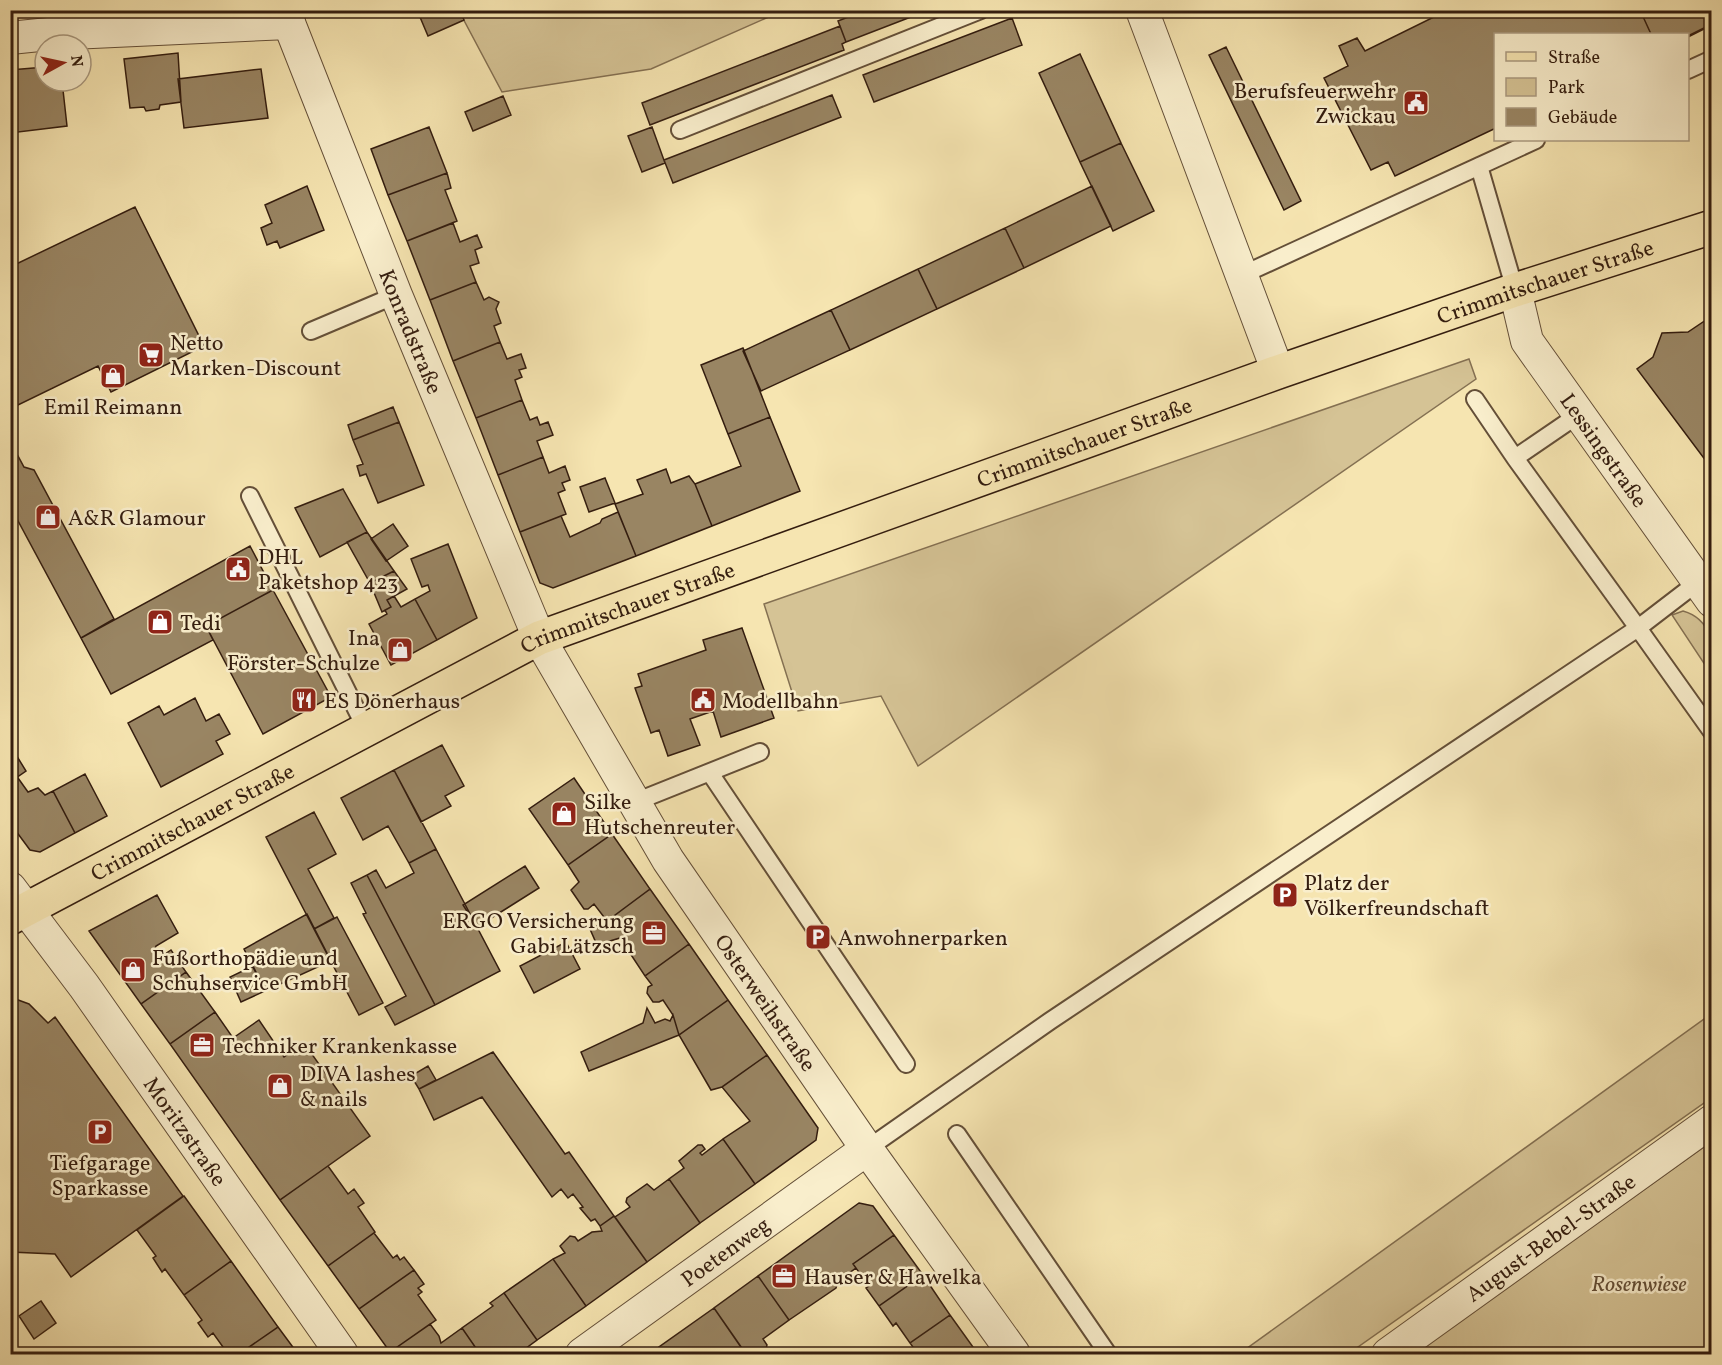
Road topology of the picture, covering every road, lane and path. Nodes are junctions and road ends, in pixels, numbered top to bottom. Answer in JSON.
{"nodes":[{"id":1,"x":981,"y":10,"type":"edge"},
{"id":2,"x":1142,"y":10,"type":"edge"},
{"id":3,"x":287,"y":17,"type":"edge"},
{"id":4,"x":10,"y":38,"type":"edge"},
{"id":5,"x":1712,"y":58,"type":"edge"},
{"id":6,"x":1689,"y":70,"type":"edge"},
{"id":7,"x":680,"y":130,"type":"dead end"},
{"id":8,"x":1534,"y":141,"type":"edge"},
{"id":9,"x":1479,"y":166,"type":"junction"},
{"id":10,"x":1712,"y":227,"type":"edge"},
{"id":11,"x":1242,"y":275,"type":"junction"},
{"id":12,"x":1515,"y":290,"type":"junction"},
{"id":13,"x":396,"y":295,"type":"junction"},
{"id":14,"x":311,"y":331,"type":"dead end"},
{"id":15,"x":1278,"y":372,"type":"junction"},
{"id":16,"x":1475,"y":399,"type":"dead end"},
{"id":17,"x":1578,"y":415,"type":"junction"},
{"id":18,"x":1515,"y":458,"type":"junction"},
{"id":19,"x":250,"y":496,"type":"dead end"},
{"id":20,"x":1705,"y":591,"type":"edge"},
{"id":21,"x":1638,"y":628,"type":"junction"},
{"id":22,"x":539,"y":638,"type":"junction"},
{"id":23,"x":366,"y":729,"type":"junction"},
{"id":24,"x":1712,"y":732,"type":"edge"},
{"id":25,"x":760,"y":752,"type":"dead end"},
{"id":26,"x":710,"y":773,"type":"junction"},
{"id":27,"x":635,"y":802,"type":"junction"},
{"id":28,"x":16,"y":905,"type":"edge"},
{"id":29,"x":906,"y":1064,"type":"dead end"},
{"id":30,"x":1712,"y":1121,"type":"edge"},
{"id":31,"x":957,"y":1134,"type":"dead end"},
{"id":32,"x":867,"y":1149,"type":"junction"},
{"id":33,"x":342,"y":1354,"type":"edge"},
{"id":34,"x":582,"y":1354,"type":"edge"},
{"id":35,"x":1014,"y":1354,"type":"edge"},
{"id":36,"x":1108,"y":1354,"type":"edge"},
{"id":37,"x":1388,"y":1354,"type":"edge"}],
"edges":[{"from":1,"to":7,"type":"lane"},
{"from":2,"to":11,"type":"street"},
{"from":3,"to":4,"type":"street"},
{"from":3,"to":13,"type":"street","name":"Konradstraße"},
{"from":5,"to":6,"type":"lane"},
{"from":8,"to":9,"type":"lane"},
{"from":9,"to":11,"type":"lane"},
{"from":9,"to":12,"type":"lane"},
{"from":10,"to":12,"type":"main road","name":"Crimmitschauer Straße"},
{"from":11,"to":15,"type":"street"},
{"from":12,"to":15,"type":"main road","name":"Crimmitschauer Straße"},
{"from":12,"to":17,"type":"street","name":"Lessingstraße"},
{"from":13,"to":14,"type":"lane"},
{"from":13,"to":22,"type":"street","name":"Konradstraße"},
{"from":15,"to":22,"type":"main road","name":"Crimmitschauer Straße"},
{"from":16,"to":18,"type":"lane"},
{"from":17,"to":18,"type":"lane"},
{"from":17,"to":20,"type":"street","name":"Lessingstraße"},
{"from":18,"to":21,"type":"lane"},
{"from":19,"to":23,"type":"lane"},
{"from":20,"to":21,"type":"lane"},
{"from":21,"to":24,"type":"lane"},
{"from":21,"to":32,"type":"lane"},
{"from":22,"to":23,"type":"main road","name":"Crimmitschauer Straße"},
{"from":22,"to":27,"type":"street","name":"Osterweihstraße"},
{"from":23,"to":28,"type":"main road","name":"Crimmitschauer Straße"},
{"from":25,"to":26,"type":"lane"},
{"from":26,"to":27,"type":"lane"},
{"from":26,"to":29,"type":"lane"},
{"from":27,"to":32,"type":"street","name":"Osterweihstraße"},
{"from":28,"to":33,"type":"street","name":"Moritzstraße"},
{"from":30,"to":37,"type":"street","name":"August-Bebel-Straße"},
{"from":31,"to":36,"type":"lane"},
{"from":32,"to":34,"type":"street","name":"Poetenweg"},
{"from":32,"to":35,"type":"street","name":"Osterweihstraße"}]}
